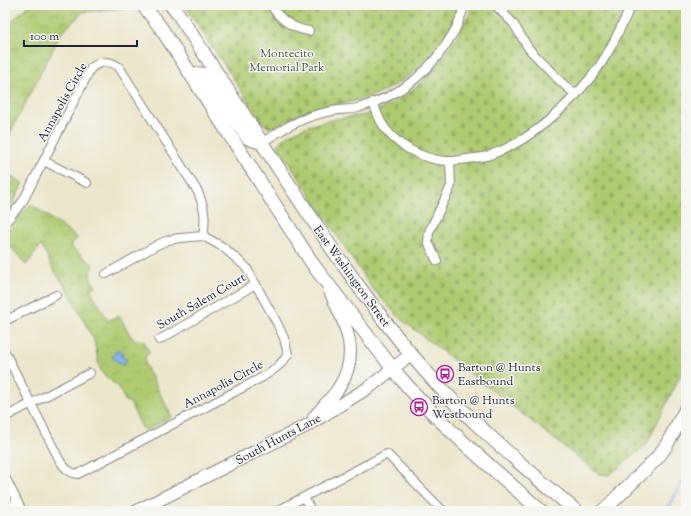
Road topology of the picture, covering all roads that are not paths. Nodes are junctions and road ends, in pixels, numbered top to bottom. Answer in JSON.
{"nodes":[{"id":1,"x":143,"y":5,"type":"edge"},
{"id":2,"x":171,"y":5,"type":"edge"},
{"id":3,"x":271,"y":5,"type":"edge"},
{"id":4,"x":465,"y":5,"type":"edge"},
{"id":5,"x":495,"y":5,"type":"edge"},
{"id":6,"x":632,"y":7,"type":"edge"},
{"id":7,"x":309,"y":31,"type":"dead end"},
{"id":8,"x":191,"y":74,"type":"junction"},
{"id":9,"x":576,"y":95,"type":"junction"},
{"id":10,"x":373,"y":102,"type":"junction"},
{"id":11,"x":262,"y":143,"type":"junction"},
{"id":12,"x":44,"y":161,"type":"junction"},
{"id":13,"x":450,"y":161,"type":"junction"},
{"id":14,"x":87,"y":183,"type":"dead end"},
{"id":15,"x":5,"y":223,"type":"edge"},
{"id":16,"x":203,"y":236,"type":"junction"},
{"id":17,"x":436,"y":261,"type":"dead end"},
{"id":18,"x":106,"y":274,"type":"dead end"},
{"id":19,"x":256,"y":284,"type":"junction"},
{"id":20,"x":327,"y":284,"type":"junction"},
{"id":21,"x":56,"y":295,"type":"dead end"},
{"id":22,"x":5,"y":321,"type":"edge"},
{"id":23,"x":159,"y":340,"type":"dead end"},
{"id":24,"x":5,"y":352,"type":"edge"},
{"id":25,"x":411,"y":354,"type":"junction"},
{"id":26,"x":393,"y":369,"type":"junction"},
{"id":27,"x":90,"y":373,"type":"dead end"},
{"id":28,"x":30,"y":403,"type":"junction"},
{"id":29,"x":686,"y":409,"type":"edge"},
{"id":30,"x":5,"y":417,"type":"edge"},
{"id":31,"x":306,"y":426,"type":"junction"},
{"id":32,"x":5,"y":477,"type":"edge"},
{"id":33,"x":304,"y":497,"type":"junction"},
{"id":34,"x":17,"y":502,"type":"junction"},
{"id":35,"x":5,"y":509,"type":"edge"},
{"id":36,"x":22,"y":511,"type":"edge"},
{"id":37,"x":137,"y":511,"type":"edge"},
{"id":38,"x":277,"y":511,"type":"edge"},
{"id":39,"x":311,"y":511,"type":"edge"},
{"id":40,"x":443,"y":511,"type":"edge"},
{"id":41,"x":541,"y":511,"type":"edge"},
{"id":42,"x":576,"y":511,"type":"edge"},
{"id":43,"x":603,"y":511,"type":"edge"}],
"edges":[{"from":1,"to":8,"type":"main road","name":"East Washington Street"},
{"from":2,"to":11,"type":"main road","name":"East Washington Street"},
{"from":3,"to":7,"type":"street"},
{"from":4,"to":10,"type":"street"},
{"from":5,"to":9,"type":"street"},
{"from":6,"to":9,"type":"street"},
{"from":8,"to":11,"type":"main road"},
{"from":8,"to":20,"type":"main road","name":"East Washington Street"},
{"from":9,"to":13,"type":"street"},
{"from":10,"to":11,"type":"street"},
{"from":10,"to":13,"type":"street"},
{"from":11,"to":25,"type":"main road","name":"East Washington Street"},
{"from":12,"to":14,"type":"street"},
{"from":12,"to":15,"type":"street","name":"Annapolis Circle"},
{"from":12,"to":16,"type":"street","name":"Annapolis Circle"},
{"from":13,"to":17,"type":"street"},
{"from":16,"to":18,"type":"street"},
{"from":16,"to":19,"type":"street","name":"Annapolis Circle"},
{"from":19,"to":23,"type":"street","name":"South Salem Court"},
{"from":19,"to":28,"type":"street","name":"Annapolis Circle"},
{"from":20,"to":26,"type":"main road","name":"East Washington Street"},
{"from":20,"to":31,"type":"main road"},
{"from":21,"to":22,"type":"street"},
{"from":24,"to":28,"type":"street","name":"Annapolis Circle"},
{"from":25,"to":26,"type":"main road","name":"South Hunts Lane"},
{"from":25,"to":42,"type":"main road","name":"East Washington Street"},
{"from":26,"to":31,"type":"main road","name":"South Hunts Lane"},
{"from":26,"to":41,"type":"main road","name":"East Washington Street"},
{"from":27,"to":28,"type":"street"},
{"from":28,"to":30,"type":"street"},
{"from":29,"to":43,"type":"main road"},
{"from":31,"to":37,"type":"main road","name":"South Hunts Lane"},
{"from":32,"to":34,"type":"street"},
{"from":33,"to":38,"type":"street"},
{"from":33,"to":39,"type":"street"},
{"from":33,"to":40,"type":"street"},
{"from":34,"to":35,"type":"street"},
{"from":34,"to":36,"type":"street"}]}
